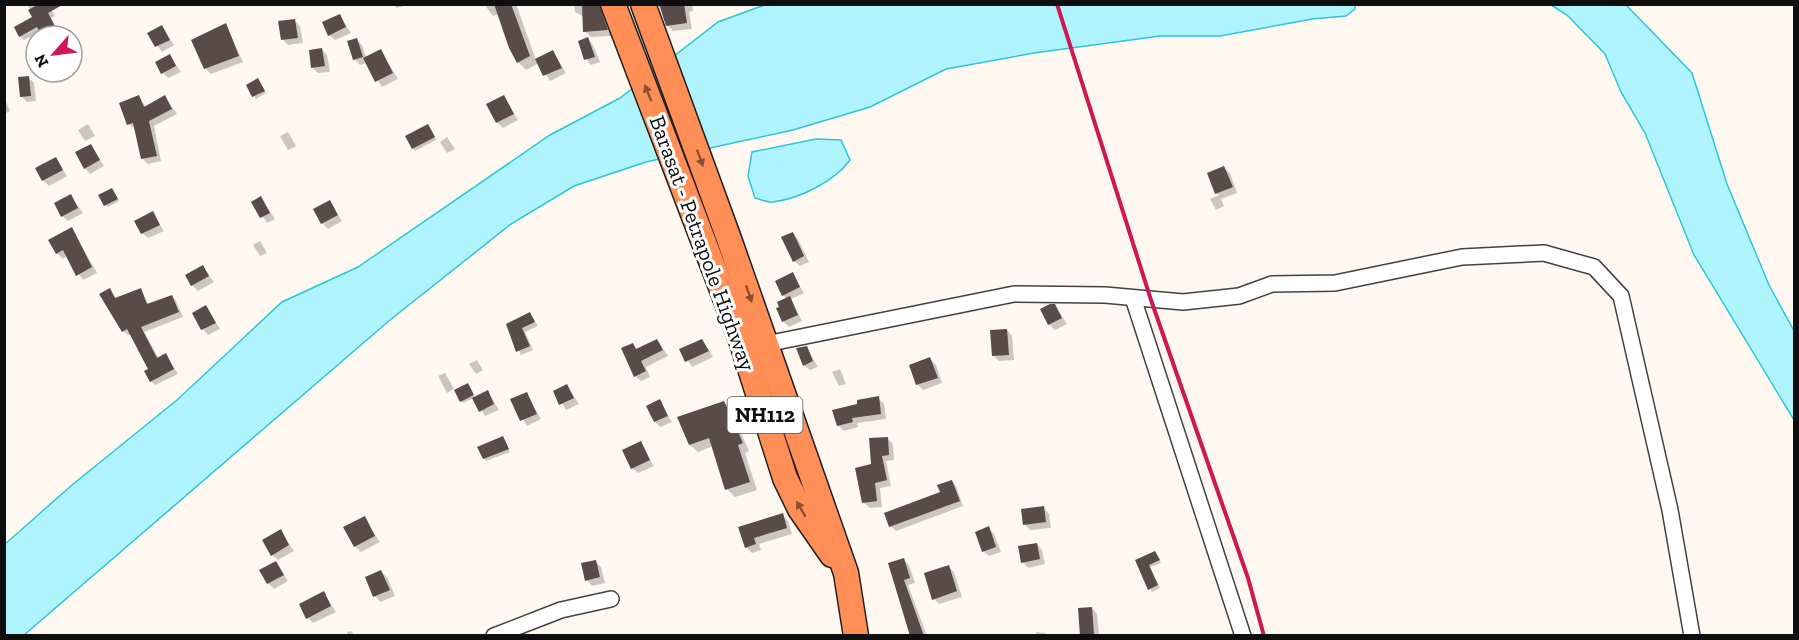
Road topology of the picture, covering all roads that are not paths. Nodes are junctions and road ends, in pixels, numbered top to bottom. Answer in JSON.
{"nodes":[{"id":1,"x":643,"y":4,"type":"edge"},
{"id":2,"x":614,"y":8,"type":"edge"},
{"id":3,"x":1133,"y":298,"type":"junction"},
{"id":4,"x":766,"y":344,"type":"junction"},
{"id":5,"x":846,"y":573,"type":"junction"},
{"id":6,"x":611,"y":598,"type":"dead end"},
{"id":7,"x":494,"y":636,"type":"edge"},
{"id":8,"x":856,"y":636,"type":"edge"},
{"id":9,"x":1243,"y":636,"type":"edge"},
{"id":10,"x":1692,"y":636,"type":"edge"}],
"edges":[{"from":1,"to":4,"type":"highway","name":"Barasat - Petrapole Highway","number":"NH112","one_way":true},
{"from":5,"to":2,"type":"highway","name":"Barasat - Petrapole Highway","number":"NH112","one_way":true},
{"from":3,"to":4,"type":"street"},
{"from":3,"to":9,"type":"street"},
{"from":3,"to":10,"type":"street"},
{"from":4,"to":5,"type":"highway","name":"Barasat - Petrapole Highway","number":"NH112"},
{"from":5,"to":8,"type":"highway","name":"Barasat - Petrapole Highway","number":"NH112"},
{"from":6,"to":7,"type":"street"}]}
